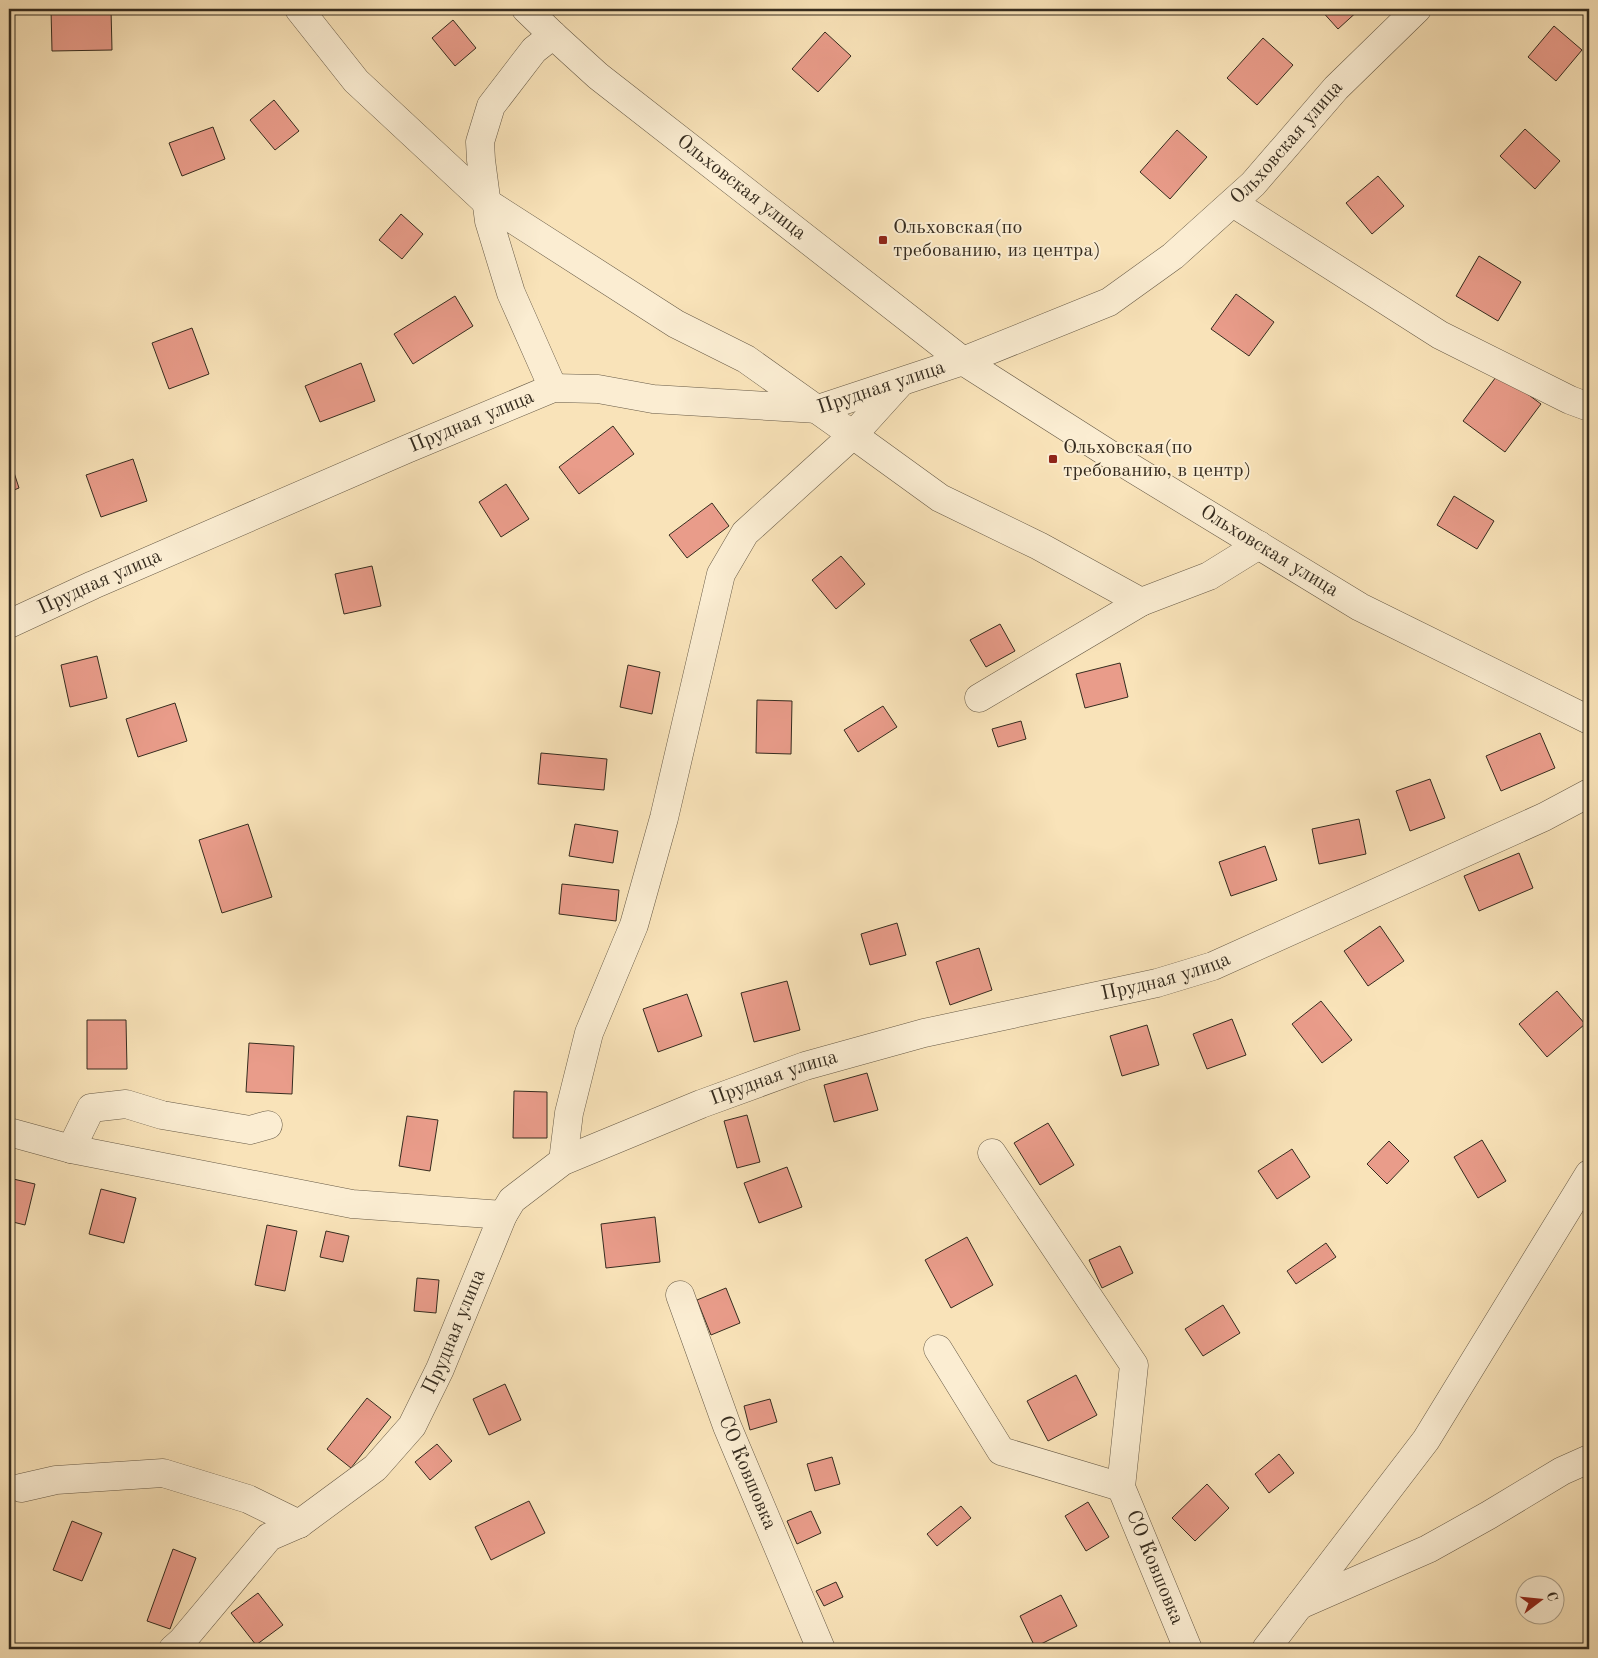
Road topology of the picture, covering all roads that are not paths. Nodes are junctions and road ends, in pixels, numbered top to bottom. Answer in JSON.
{"nodes":[{"id":1,"x":299,"y":9,"type":"edge"},
{"id":2,"x":526,"y":9,"type":"edge"},
{"id":3,"x":1417,"y":9,"type":"edge"},
{"id":4,"x":553,"y":35,"type":"junction"},
{"id":5,"x":486,"y":202,"type":"junction"},
{"id":6,"x":1233,"y":203,"type":"junction"},
{"id":7,"x":962,"y":361,"type":"junction"},
{"id":8,"x":902,"y":382,"type":"junction"},
{"id":9,"x":553,"y":388,"type":"junction"},
{"id":10,"x":1589,"y":407,"type":"edge"},
{"id":11,"x":818,"y":409,"type":"junction"},
{"id":12,"x":851,"y":434,"type":"junction"},
{"id":13,"x":1259,"y":545,"type":"junction"},
{"id":14,"x":1141,"y":602,"type":"junction"},
{"id":15,"x":9,"y":624,"type":"edge"},
{"id":16,"x":978,"y":698,"type":"dead end"},
{"id":17,"x":1589,"y":720,"type":"edge"},
{"id":18,"x":1589,"y":793,"type":"edge"},
{"id":19,"x":268,"y":1125,"type":"dead end"},
{"id":20,"x":9,"y":1132,"type":"edge"},
{"id":21,"x":71,"y":1148,"type":"junction"},
{"id":22,"x":992,"y":1153,"type":"dead end"},
{"id":23,"x":563,"y":1161,"type":"junction"},
{"id":24,"x":1589,"y":1174,"type":"edge"},
{"id":25,"x":502,"y":1215,"type":"junction"},
{"id":26,"x":680,"y":1294,"type":"dead end"},
{"id":27,"x":938,"y":1349,"type":"dead end"},
{"id":28,"x":1589,"y":1459,"type":"edge"},
{"id":29,"x":1121,"y":1487,"type":"junction"},
{"id":30,"x":21,"y":1488,"type":"dead end"},
{"id":31,"x":300,"y":1524,"type":"junction"},
{"id":32,"x":1299,"y":1605,"type":"junction"},
{"id":33,"x":182,"y":1646,"type":"edge"},
{"id":34,"x":821,"y":1649,"type":"edge"},
{"id":35,"x":1188,"y":1649,"type":"edge"},
{"id":36,"x":1266,"y":1649,"type":"edge"}],
"edges":[{"from":1,"to":5,"type":"street"},
{"from":2,"to":4,"type":"street","name":"Ольховская улица"},
{"from":3,"to":6,"type":"street","name":"Ольховская улица"},
{"from":4,"to":5,"type":"street"},
{"from":4,"to":7,"type":"street","name":"Ольховская улица"},
{"from":5,"to":9,"type":"street"},
{"from":5,"to":11,"type":"street"},
{"from":6,"to":7,"type":"street","name":"Ольховская улица"},
{"from":6,"to":10,"type":"street"},
{"from":7,"to":8,"type":"street","name":"Прудная улица"},
{"from":7,"to":13,"type":"street","name":"Ольховская улица"},
{"from":8,"to":11,"type":"street","name":"Прудная улица"},
{"from":8,"to":12,"type":"street"},
{"from":9,"to":11,"type":"street","name":"Прудная улица"},
{"from":9,"to":15,"type":"street","name":"Прудная улица"},
{"from":11,"to":12,"type":"street"},
{"from":12,"to":14,"type":"street"},
{"from":12,"to":23,"type":"street"},
{"from":13,"to":14,"type":"street"},
{"from":13,"to":17,"type":"street","name":"Ольховская улица"},
{"from":14,"to":16,"type":"street"},
{"from":18,"to":23,"type":"street","name":"Прудная улица"},
{"from":19,"to":21,"type":"street"},
{"from":20,"to":21,"type":"street"},
{"from":21,"to":25,"type":"street"},
{"from":22,"to":29,"type":"street","name":"СО Ковшовка"},
{"from":23,"to":25,"type":"street","name":"Прудная улица"},
{"from":24,"to":32,"type":"street"},
{"from":25,"to":31,"type":"street","name":"Прудная улица"},
{"from":26,"to":34,"type":"street","name":"СО Ковшовка"},
{"from":27,"to":29,"type":"street","name":"СО Ковшовка"},
{"from":28,"to":32,"type":"street"},
{"from":29,"to":35,"type":"street","name":"СО Ковшовка"},
{"from":30,"to":31,"type":"street"},
{"from":31,"to":33,"type":"street","name":"Прудная улица"},
{"from":32,"to":36,"type":"street"}]}
